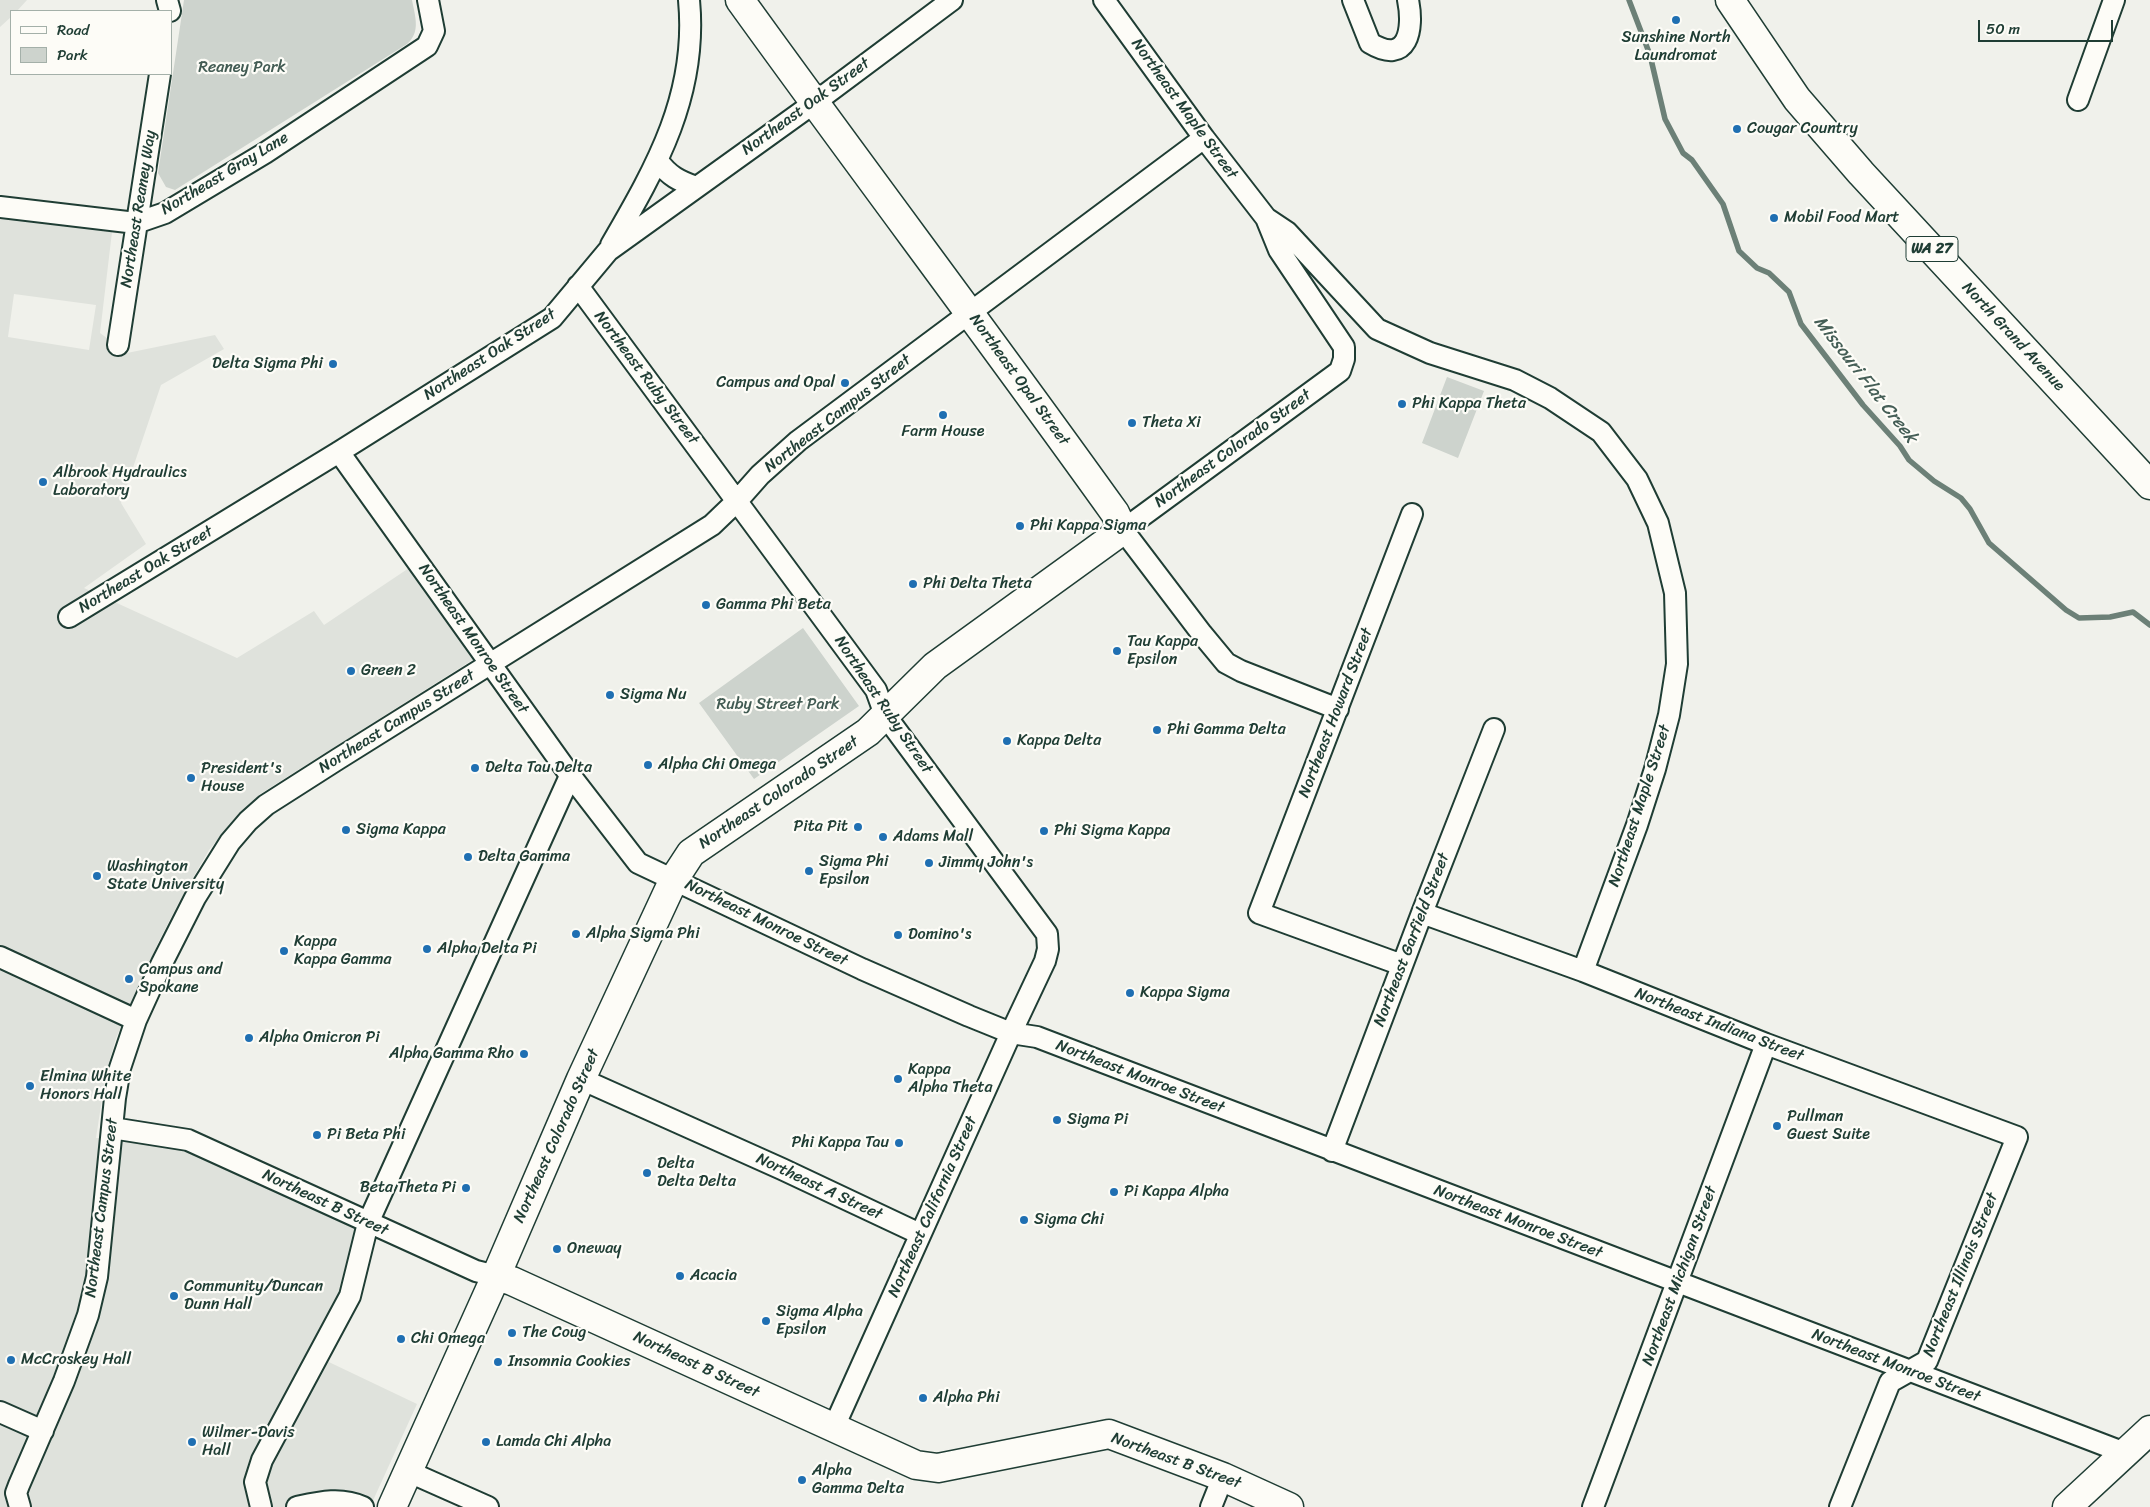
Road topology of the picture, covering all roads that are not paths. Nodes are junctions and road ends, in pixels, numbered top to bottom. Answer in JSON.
{"nodes":[{"id":1,"x":428,"y":0,"type":"edge"},
{"id":2,"x":689,"y":0,"type":"edge"},
{"id":3,"x":740,"y":0,"type":"edge"},
{"id":4,"x":952,"y":0,"type":"edge"},
{"id":5,"x":1104,"y":0,"type":"edge"},
{"id":6,"x":1353,"y":0,"type":"edge"},
{"id":7,"x":1408,"y":0,"type":"edge"},
{"id":8,"x":1730,"y":0,"type":"edge"},
{"id":9,"x":2114,"y":0,"type":"edge"},
{"id":10,"x":160,"y":75,"type":"edge"},
{"id":11,"x":2078,"y":100,"type":"dead end"},
{"id":12,"x":814,"y":102,"type":"junction"},
{"id":13,"x":1204,"y":138,"type":"junction"},
{"id":14,"x":658,"y":161,"type":"junction"},
{"id":15,"x":696,"y":186,"type":"junction"},
{"id":16,"x":0,"y":206,"type":"edge"},
{"id":17,"x":1266,"y":218,"type":"junction"},
{"id":18,"x":136,"y":223,"type":"junction"},
{"id":19,"x":608,"y":251,"type":"junction"},
{"id":20,"x":578,"y":286,"type":"junction"},
{"id":21,"x":969,"y":312,"type":"junction"},
{"id":22,"x":118,"y":345,"type":"dead end"},
{"id":23,"x":1344,"y":347,"type":"joint"},
{"id":24,"x":339,"y":452,"type":"junction"},
{"id":25,"x":2150,"y":485,"type":"edge"},
{"id":26,"x":737,"y":501,"type":"junction"},
{"id":27,"x":1412,"y":514,"type":"dead end"},
{"id":28,"x":1123,"y":530,"type":"junction"},
{"id":29,"x":69,"y":617,"type":"dead end"},
{"id":30,"x":490,"y":665,"type":"junction"},
{"id":31,"x":1338,"y":709,"type":"junction"},
{"id":32,"x":885,"y":715,"type":"junction"},
{"id":33,"x":1494,"y":729,"type":"dead end"},
{"id":34,"x":570,"y":776,"type":"junction"},
{"id":35,"x":674,"y":879,"type":"junction"},
{"id":36,"x":1422,"y":913,"type":"junction"},
{"id":37,"x":0,"y":957,"type":"edge"},
{"id":38,"x":1045,"y":961,"type":"joint"},
{"id":39,"x":1402,"y":965,"type":"junction"},
{"id":40,"x":1583,"y":971,"type":"junction"},
{"id":41,"x":136,"y":1020,"type":"junction"},
{"id":42,"x":1011,"y":1033,"type":"junction"},
{"id":43,"x":1766,"y":1044,"type":"junction"},
{"id":44,"x":581,"y":1079,"type":"junction"},
{"id":45,"x":112,"y":1128,"type":"junction"},
{"id":46,"x":2017,"y":1137,"type":"joint"},
{"id":47,"x":1332,"y":1151,"type":"junction"},
{"id":48,"x":368,"y":1223,"type":"junction"},
{"id":49,"x":920,"y":1234,"type":"junction"},
{"id":50,"x":496,"y":1276,"type":"junction"},
{"id":51,"x":1678,"y":1283,"type":"junction"},
{"id":52,"x":1912,"y":1372,"type":"junction"},
{"id":53,"x":0,"y":1412,"type":"edge"},
{"id":54,"x":834,"y":1427,"type":"junction"},
{"id":55,"x":2150,"y":1430,"type":"edge"},
{"id":56,"x":43,"y":1431,"type":"junction"},
{"id":57,"x":2125,"y":1454,"type":"junction"},
{"id":58,"x":407,"y":1471,"type":"junction"},
{"id":59,"x":1223,"y":1477,"type":"junction"},
{"id":60,"x":18,"y":1505,"type":"edge"},
{"id":61,"x":261,"y":1507,"type":"edge"},
{"id":62,"x":297,"y":1507,"type":"edge"},
{"id":63,"x":363,"y":1507,"type":"edge"},
{"id":64,"x":392,"y":1507,"type":"edge"},
{"id":65,"x":488,"y":1507,"type":"edge"},
{"id":66,"x":1211,"y":1507,"type":"edge"},
{"id":67,"x":1289,"y":1507,"type":"edge"},
{"id":68,"x":1594,"y":1507,"type":"edge"},
{"id":69,"x":1840,"y":1507,"type":"edge"},
{"id":70,"x":2067,"y":1507,"type":"edge"}],
"edges":[{"from":1,"to":18,"type":"street","name":"Northeast Gray Lane"},
{"from":2,"to":14,"type":"street"},
{"from":3,"to":12,"type":"street","name":"Northeast Opal Street"},
{"from":4,"to":12,"type":"street","name":"Northeast Oak Street"},
{"from":5,"to":13,"type":"street","name":"Northeast Maple Street"},
{"from":6,"to":7,"type":"street"},
{"from":8,"to":25,"type":"street","name":"North Grand Avenue","number":"WA 27"},
{"from":9,"to":11,"type":"street"},
{"from":10,"to":18,"type":"street","name":"Northeast Reaney Way"},
{"from":12,"to":15,"type":"street","name":"Northeast Oak Street"},
{"from":12,"to":21,"type":"street","name":"Northeast Opal Street"},
{"from":13,"to":17,"type":"street","name":"Northeast Maple Street"},
{"from":13,"to":21,"type":"street","name":"Northeast Campus Street"},
{"from":14,"to":15,"type":"street"},
{"from":14,"to":19,"type":"street"},
{"from":15,"to":19,"type":"street","name":"Northeast Oak Street"},
{"from":16,"to":18,"type":"street","name":"Northeast Gray Lane"},
{"from":17,"to":23,"type":"street","name":"Northeast Maple Street"},
{"from":17,"to":40,"type":"street","name":"Northeast Maple Street"},
{"from":18,"to":22,"type":"street","name":"Northeast Reaney Way"},
{"from":19,"to":20,"type":"street","name":"Northeast Oak Street"},
{"from":20,"to":24,"type":"street","name":"Northeast Oak Street"},
{"from":20,"to":26,"type":"street","name":"Northeast Ruby Street"},
{"from":21,"to":26,"type":"street","name":"Northeast Campus Street"},
{"from":21,"to":28,"type":"street","name":"Northeast Opal Street"},
{"from":23,"to":28,"type":"street","name":"Northeast Colorado Street"},
{"from":24,"to":29,"type":"street","name":"Northeast Oak Street"},
{"from":24,"to":30,"type":"street","name":"Northeast Monroe Street"},
{"from":26,"to":30,"type":"street","name":"Northeast Campus Street"},
{"from":26,"to":32,"type":"street","name":"Northeast Ruby Street"},
{"from":27,"to":31,"type":"street","name":"Northeast Howard Street"},
{"from":28,"to":31,"type":"street","name":"Northeast Opal Street"},
{"from":28,"to":32,"type":"street","name":"Northeast Colorado Street"},
{"from":30,"to":34,"type":"street","name":"Northeast Monroe Street"},
{"from":30,"to":41,"type":"street","name":"Northeast Campus Street"},
{"from":31,"to":39,"type":"street","name":"Northeast Howard Street"},
{"from":32,"to":35,"type":"street","name":"Northeast Colorado Street"},
{"from":32,"to":38,"type":"street","name":"Northeast Ruby Street"},
{"from":33,"to":36,"type":"street","name":"Northeast Garfield Street"},
{"from":34,"to":35,"type":"street","name":"Northeast Monroe Street"},
{"from":34,"to":48,"type":"street"},
{"from":35,"to":42,"type":"street","name":"Northeast Monroe Street"},
{"from":35,"to":44,"type":"street","name":"Northeast Colorado Street"},
{"from":36,"to":39,"type":"street","name":"Northeast Garfield Street"},
{"from":36,"to":40,"type":"street","name":"Northeast Indiana Street"},
{"from":37,"to":41,"type":"street"},
{"from":38,"to":42,"type":"street","name":"Northeast California Street"},
{"from":39,"to":47,"type":"street","name":"Northeast Garfield Street"},
{"from":40,"to":43,"type":"street","name":"Northeast Indiana Street"},
{"from":41,"to":45,"type":"street","name":"Northeast Campus Street"},
{"from":42,"to":47,"type":"street","name":"Northeast Monroe Street"},
{"from":42,"to":49,"type":"street","name":"Northeast California Street"},
{"from":43,"to":46,"type":"street","name":"Northeast Indiana Street"},
{"from":43,"to":51,"type":"street","name":"Northeast Michigan Street"},
{"from":44,"to":49,"type":"street","name":"Northeast A Street"},
{"from":44,"to":50,"type":"street","name":"Northeast Colorado Street"},
{"from":45,"to":48,"type":"street","name":"Northeast B Street"},
{"from":45,"to":56,"type":"street","name":"Northeast Campus Street"},
{"from":46,"to":52,"type":"street","name":"Northeast Illinois Street"},
{"from":47,"to":51,"type":"street","name":"Northeast Monroe Street"},
{"from":48,"to":50,"type":"street","name":"Northeast B Street"},
{"from":48,"to":61,"type":"street"},
{"from":49,"to":54,"type":"street","name":"Northeast California Street"},
{"from":50,"to":54,"type":"street","name":"Northeast B Street"},
{"from":50,"to":58,"type":"street","name":"Northeast Colorado Street"},
{"from":51,"to":52,"type":"street","name":"Northeast Monroe Street"},
{"from":51,"to":68,"type":"street","name":"Northeast Michigan Street"},
{"from":52,"to":57,"type":"street","name":"Northeast Monroe Street"},
{"from":52,"to":69,"type":"street","name":"Northeast Illinois Street"},
{"from":53,"to":56,"type":"street"},
{"from":54,"to":59,"type":"street","name":"Northeast B Street"},
{"from":55,"to":57,"type":"street"},
{"from":56,"to":60,"type":"street","name":"Northeast Campus Street"},
{"from":57,"to":70,"type":"street"},
{"from":58,"to":64,"type":"street","name":"Northeast Colorado Street"},
{"from":58,"to":65,"type":"street"},
{"from":59,"to":66,"type":"street"},
{"from":59,"to":67,"type":"street","name":"Northeast B Street"},
{"from":62,"to":63,"type":"street"}]}
